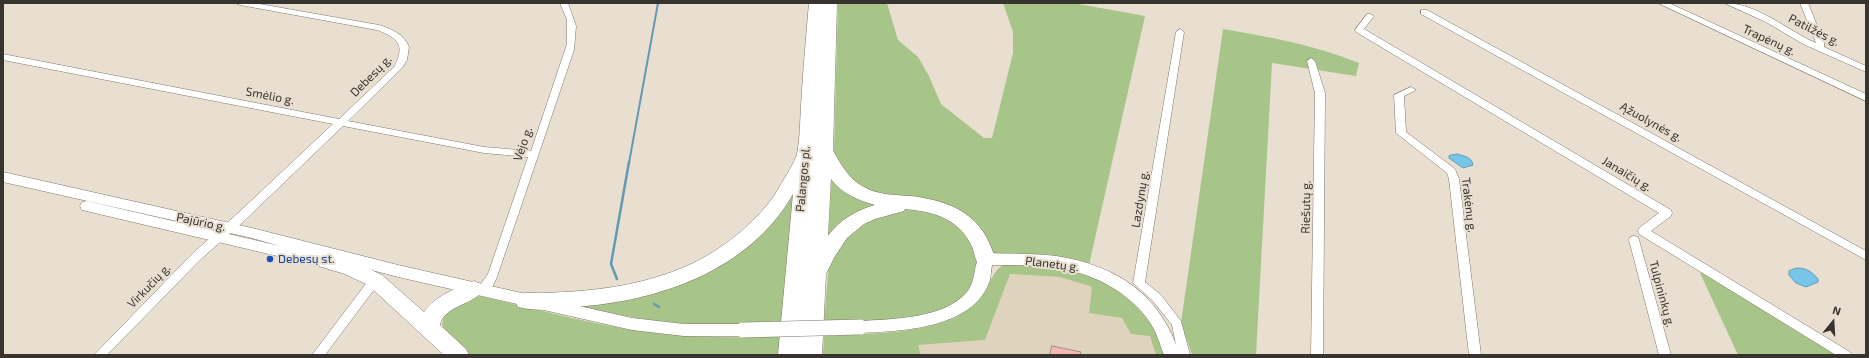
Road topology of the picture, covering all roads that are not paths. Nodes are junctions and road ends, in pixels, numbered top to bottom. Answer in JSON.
{"nodes":[{"id":1,"x":240,"y":3,"type":"edge"},
{"id":2,"x":564,"y":3,"type":"edge"},
{"id":3,"x":816,"y":3,"type":"edge"},
{"id":4,"x":830,"y":3,"type":"edge"},
{"id":5,"x":1662,"y":3,"type":"edge"},
{"id":6,"x":1728,"y":3,"type":"edge"},
{"id":7,"x":1804,"y":3,"type":"edge"},
{"id":8,"x":1424,"y":12,"type":"dead end"},
{"id":9,"x":1370,"y":16,"type":"dead end"},
{"id":10,"x":1180,"y":32,"type":"dead end"},
{"id":11,"x":1820,"y":48,"type":"junction"},
{"id":12,"x":3,"y":57,"type":"edge"},
{"id":13,"x":1311,"y":61,"type":"dead end"},
{"id":14,"x":1866,"y":69,"type":"edge"},
{"id":15,"x":1411,"y":90,"type":"dead end"},
{"id":16,"x":1866,"y":98,"type":"edge"},
{"id":17,"x":342,"y":122,"type":"junction"},
{"id":18,"x":815,"y":152,"type":"junction"},
{"id":19,"x":534,"y":154,"type":"junction"},
{"id":20,"x":3,"y":177,"type":"edge"},
{"id":21,"x":3,"y":187,"type":"edge"},
{"id":22,"x":910,"y":204,"type":"junction"},
{"id":23,"x":223,"y":233,"type":"junction"},
{"id":24,"x":1634,"y":240,"type":"dead end"},
{"id":25,"x":1866,"y":256,"type":"edge"},
{"id":26,"x":985,"y":259,"type":"junction"},
{"id":27,"x":322,"y":260,"type":"junction"},
{"id":28,"x":398,"y":271,"type":"junction"},
{"id":29,"x":816,"y":275,"type":"junction"},
{"id":30,"x":375,"y":280,"type":"junction"},
{"id":31,"x":478,"y":290,"type":"junction"},
{"id":32,"x":525,"y":301,"type":"junction"},
{"id":33,"x":429,"y":328,"type":"junction"},
{"id":34,"x":100,"y":355,"type":"edge"},
{"id":35,"x":318,"y":355,"type":"edge"},
{"id":36,"x":458,"y":355,"type":"edge"},
{"id":37,"x":788,"y":355,"type":"edge"},
{"id":38,"x":811,"y":355,"type":"edge"},
{"id":39,"x":1172,"y":355,"type":"edge"},
{"id":40,"x":1184,"y":355,"type":"edge"},
{"id":41,"x":1317,"y":355,"type":"edge"},
{"id":42,"x":1475,"y":355,"type":"edge"},
{"id":43,"x":1665,"y":355,"type":"edge"},
{"id":44,"x":1846,"y":355,"type":"edge"}],
"edges":[{"from":1,"to":17,"type":"street","name":"Debesų g."},
{"from":2,"to":19,"type":"street","name":"Vėjo g."},
{"from":3,"to":18,"type":"highway","name":"Palangos pl."},
{"from":4,"to":18,"type":"highway","name":"Palangos pl."},
{"from":5,"to":16,"type":"street","name":"Trapėnų g."},
{"from":6,"to":11,"type":"street","name":"Patilžės g."},
{"from":7,"to":11,"type":"street"},
{"from":8,"to":25,"type":"street","name":"Ąžuolynės g."},
{"from":9,"to":44,"type":"street","name":"Janaičių g."},
{"from":10,"to":40,"type":"street","name":"Lazdynų g."},
{"from":11,"to":14,"type":"street","name":"Patilžės g."},
{"from":12,"to":17,"type":"street","name":"Smėlio g."},
{"from":13,"to":41,"type":"street","name":"Riešutų g."},
{"from":15,"to":42,"type":"street","name":"Trakėnų g."},
{"from":17,"to":19,"type":"street","name":"Smėlio g."},
{"from":17,"to":23,"type":"street","name":"Debesų g."},
{"from":18,"to":22,"type":"highway"},
{"from":18,"to":29,"type":"highway","name":"Palangos pl."},
{"from":18,"to":32,"type":"highway"},
{"from":18,"to":37,"type":"highway","name":"Palangos pl."},
{"from":19,"to":31,"type":"street","name":"Vėjo g."},
{"from":20,"to":23,"type":"main road","name":"Pajūrio g."},
{"from":21,"to":23,"type":"main road","name":"Pajūrio g."},
{"from":22,"to":26,"type":"highway"},
{"from":22,"to":29,"type":"highway"},
{"from":23,"to":27,"type":"main road","name":"Pajūrio g."},
{"from":23,"to":28,"type":"main road","name":"Pajūrio g."},
{"from":23,"to":34,"type":"street","name":"Virkučių g."},
{"from":24,"to":43,"type":"street","name":"Tulpininkų g."},
{"from":26,"to":32,"type":"main road","name":"Pajūrio g.","bridge":true},
{"from":26,"to":39,"type":"main road","name":"Planetų g."},
{"from":27,"to":28,"type":"main road","name":"Pajūrio g."},
{"from":27,"to":30,"type":"highway"},
{"from":28,"to":31,"type":"main road","name":"Pajūrio g."},
{"from":29,"to":38,"type":"highway","name":"Palangos pl."},
{"from":30,"to":33,"type":"highway"},
{"from":30,"to":35,"type":"street"},
{"from":31,"to":32,"type":"main road","name":"Pajūrio g."},
{"from":31,"to":33,"type":"highway"},
{"from":33,"to":36,"type":"highway"}]}
